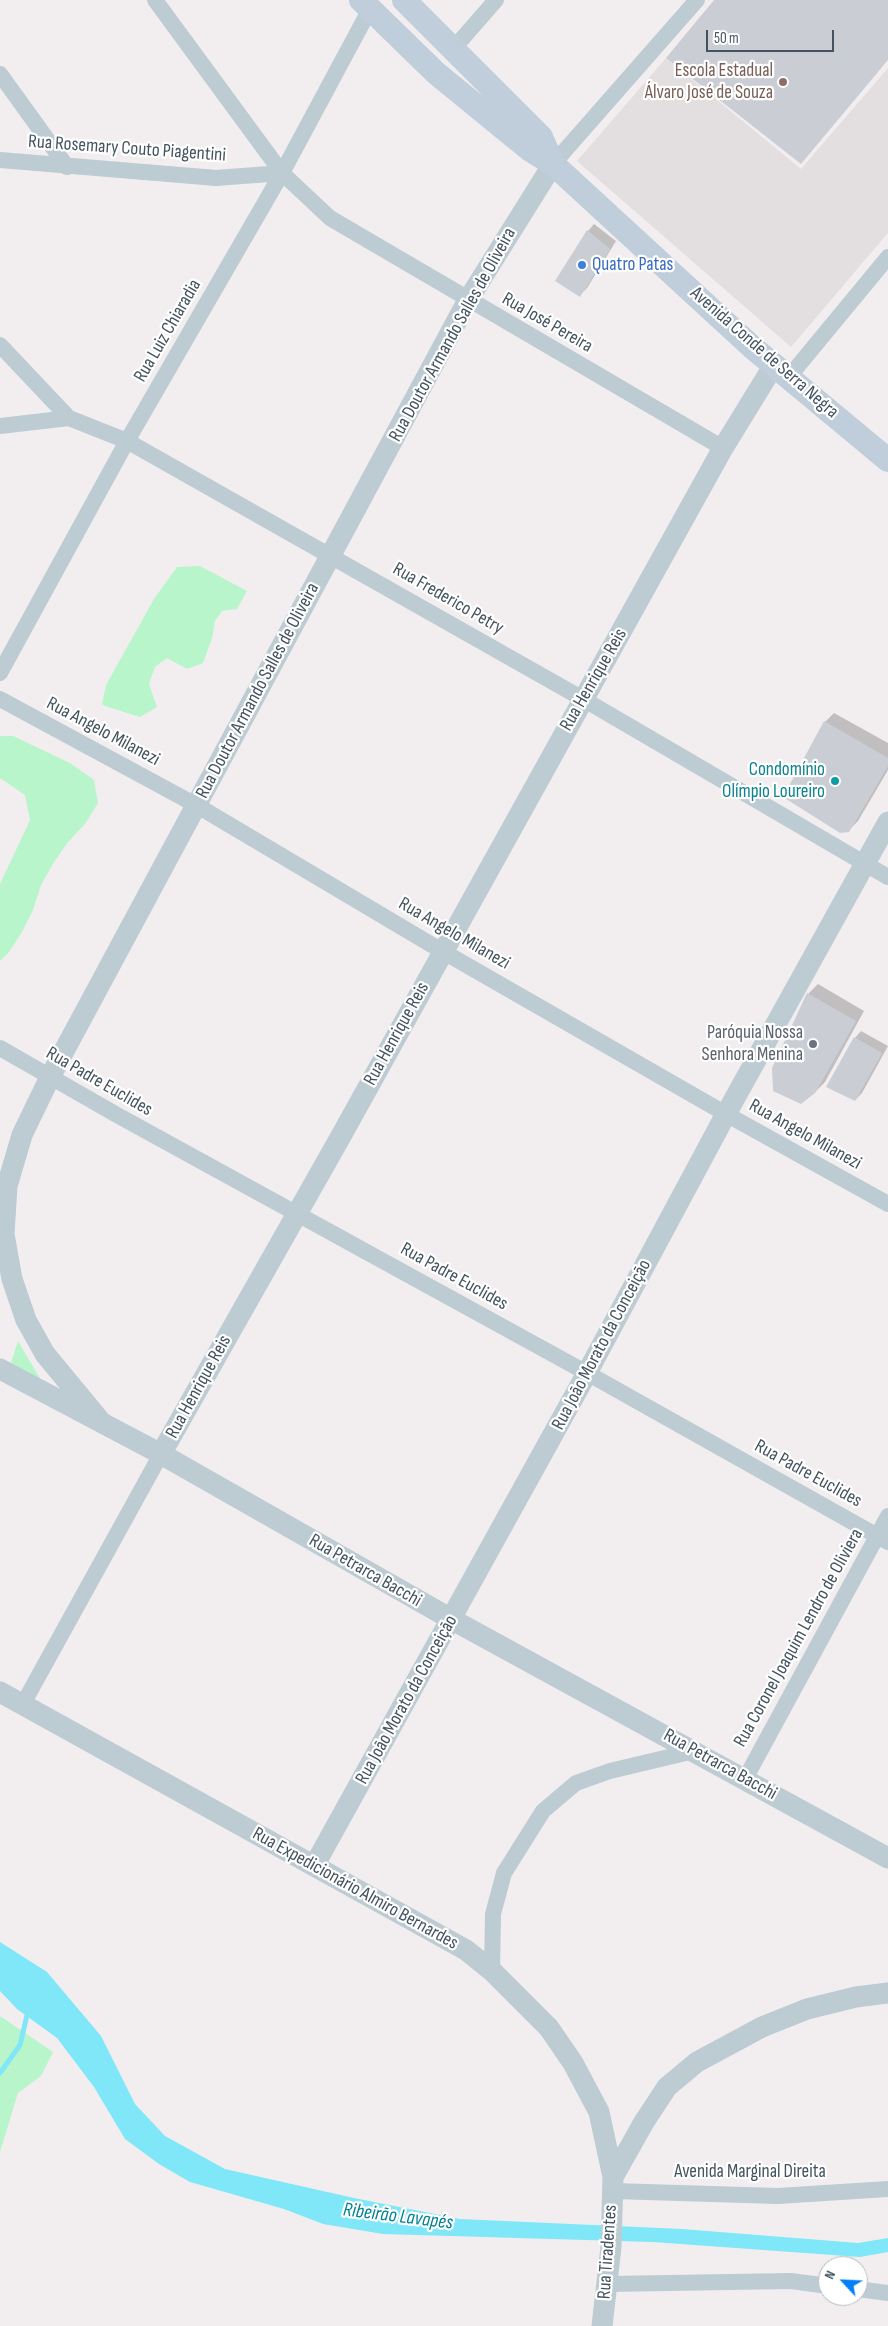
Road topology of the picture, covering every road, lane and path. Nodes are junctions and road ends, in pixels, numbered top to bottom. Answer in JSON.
{"nodes":[{"id":1,"x":155,"y":0,"type":"edge"},
{"id":2,"x":404,"y":0,"type":"edge"},
{"id":3,"x":496,"y":0,"type":"edge"},
{"id":4,"x":697,"y":0,"type":"edge"},
{"id":5,"x":366,"y":5,"type":"edge"},
{"id":6,"x":454,"y":48,"type":"junction"},
{"id":7,"x":0,"y":74,"type":"edge"},
{"id":8,"x":0,"y":160,"type":"edge"},
{"id":9,"x":553,"y":164,"type":"junction"},
{"id":10,"x":67,"y":167,"type":"junction"},
{"id":11,"x":282,"y":173,"type":"junction"},
{"id":12,"x":888,"y":257,"type":"edge"},
{"id":13,"x":468,"y":300,"type":"junction"},
{"id":14,"x":0,"y":345,"type":"edge"},
{"id":15,"x":781,"y":372,"type":"junction"},
{"id":16,"x":69,"y":418,"type":"junction"},
{"id":17,"x":0,"y":426,"type":"edge"},
{"id":18,"x":127,"y":441,"type":"junction"},
{"id":19,"x":723,"y":448,"type":"junction"},
{"id":20,"x":888,"y":460,"type":"edge"},
{"id":21,"x":331,"y":556,"type":"junction"},
{"id":22,"x":0,"y":673,"type":"edge"},
{"id":23,"x":0,"y":699,"type":"edge"},
{"id":24,"x":583,"y":699,"type":"junction"},
{"id":25,"x":196,"y":805,"type":"junction"},
{"id":26,"x":888,"y":822,"type":"edge"},
{"id":27,"x":865,"y":863,"type":"junction"},
{"id":28,"x":888,"y":877,"type":"edge"},
{"id":29,"x":442,"y":951,"type":"junction"},
{"id":30,"x":0,"y":1048,"type":"edge"},
{"id":31,"x":50,"y":1077,"type":"junction"},
{"id":32,"x":726,"y":1114,"type":"junction"},
{"id":33,"x":888,"y":1204,"type":"edge"},
{"id":34,"x":296,"y":1214,"type":"junction"},
{"id":35,"x":0,"y":1369,"type":"edge"},
{"id":36,"x":588,"y":1373,"type":"junction"},
{"id":37,"x":102,"y":1423,"type":"junction"},
{"id":38,"x":161,"y":1454,"type":"junction"},
{"id":39,"x":888,"y":1516,"type":"edge"},
{"id":40,"x":883,"y":1539,"type":"edge"},
{"id":41,"x":451,"y":1620,"type":"junction"},
{"id":42,"x":0,"y":1692,"type":"edge"},
{"id":43,"x":23,"y":1704,"type":"junction"},
{"id":44,"x":694,"y":1751,"type":"junction"},
{"id":45,"x":745,"y":1779,"type":"junction"},
{"id":46,"x":888,"y":1858,"type":"edge"},
{"id":47,"x":314,"y":1866,"type":"junction"},
{"id":48,"x":492,"y":1971,"type":"junction"},
{"id":49,"x":888,"y":1994,"type":"edge"},
{"id":50,"x":613,"y":2184,"type":"junction"},
{"id":51,"x":888,"y":2189,"type":"edge"},
{"id":52,"x":607,"y":2284,"type":"junction"},
{"id":53,"x":818,"y":2285,"type":"edge"},
{"id":54,"x":868,"y":2290,"type":"edge"},
{"id":55,"x":888,"y":2293,"type":"edge"},
{"id":56,"x":602,"y":2326,"type":"edge"}],
"edges":[{"from":1,"to":11,"type":"street","name":"Rua José Pereira"},
{"from":2,"to":6,"type":"main road","name":"Avenida Conde de Serra Negra"},
{"from":3,"to":6,"type":"street"},
{"from":4,"to":9,"type":"street","name":"Rua Doutor Armando Salles de Oliveira"},
{"from":5,"to":9,"type":"main road","name":"Avenida Conde de Serra Negra"},
{"from":5,"to":11,"type":"street","name":"Rua Luiz Chiaradia"},
{"from":6,"to":9,"type":"main road","name":"Avenida Conde de Serra Negra"},
{"from":7,"to":10,"type":"street"},
{"from":8,"to":10,"type":"street","name":"Rua Rosemary Couto Piagentini"},
{"from":9,"to":13,"type":"street","name":"Rua Doutor Armando Salles de Oliveira"},
{"from":9,"to":15,"type":"main road","name":"Avenida Conde de Serra Negra"},
{"from":10,"to":11,"type":"street","name":"Rua Rosemary Couto Piagentini"},
{"from":11,"to":13,"type":"street","name":"Rua José Pereira"},
{"from":11,"to":18,"type":"street","name":"Rua Luiz Chiaradia"},
{"from":12,"to":15,"type":"street","name":"Rua Henrique Reis"},
{"from":13,"to":19,"type":"street","name":"Rua José Pereira"},
{"from":13,"to":21,"type":"street","name":"Rua Doutor Armando Salles de Oliveira"},
{"from":14,"to":16,"type":"street","name":"Rua Frederico Petry"},
{"from":15,"to":19,"type":"street","name":"Rua Henrique Reis"},
{"from":15,"to":20,"type":"main road","name":"Avenida Conde de Serra Negra"},
{"from":16,"to":17,"type":"street"},
{"from":16,"to":18,"type":"street","name":"Rua Frederico Petry"},
{"from":18,"to":21,"type":"street","name":"Rua Frederico Petry"},
{"from":18,"to":22,"type":"street","name":"Rua Luiz Chiaradia"},
{"from":19,"to":24,"type":"street","name":"Rua Henrique Reis"},
{"from":21,"to":24,"type":"street","name":"Rua Frederico Petry"},
{"from":21,"to":25,"type":"street","name":"Rua Doutor Armando Salles de Oliveira"},
{"from":23,"to":25,"type":"street","name":"Rua Angelo Milanezi"},
{"from":24,"to":27,"type":"street","name":"Rua Frederico Petry"},
{"from":24,"to":29,"type":"street","name":"Rua Henrique Reis"},
{"from":25,"to":29,"type":"street","name":"Rua Angelo Milanezi"},
{"from":25,"to":31,"type":"street","name":"Rua Doutor Armando Salles de Oliveira"},
{"from":26,"to":27,"type":"street","name":"Rua João Morato da Conceição"},
{"from":27,"to":28,"type":"street","name":"Rua Frederico Petry"},
{"from":27,"to":32,"type":"street","name":"Rua João Morato da Conceição"},
{"from":29,"to":32,"type":"street","name":"Rua Angelo Milanezi"},
{"from":29,"to":34,"type":"street","name":"Rua Henrique Reis"},
{"from":30,"to":31,"type":"street","name":"Rua Padre Euclides"},
{"from":31,"to":34,"type":"street","name":"Rua Padre Euclides"},
{"from":31,"to":37,"type":"street","name":"Rua Doutor Armando Salles de Oliveira"},
{"from":32,"to":33,"type":"street","name":"Rua Angelo Milanezi"},
{"from":32,"to":36,"type":"street","name":"Rua João Morato da Conceição"},
{"from":34,"to":36,"type":"street","name":"Rua Padre Euclides"},
{"from":34,"to":38,"type":"street","name":"Rua Henrique Reis"},
{"from":35,"to":37,"type":"street","name":"Rua Petrarca Bacchi"},
{"from":36,"to":40,"type":"street","name":"Rua Padre Euclides"},
{"from":36,"to":41,"type":"street","name":"Rua João Morato da Conceição"},
{"from":37,"to":38,"type":"street","name":"Rua Petrarca Bacchi"},
{"from":38,"to":41,"type":"street","name":"Rua Petrarca Bacchi"},
{"from":38,"to":43,"type":"street","name":"Rua Henrique Reis"},
{"from":39,"to":40,"type":"street","name":"Rua Coronel Joaquim Lendro de Oliviera"},
{"from":40,"to":45,"type":"street","name":"Rua Coronel Joaquim Lendro de Oliviera"},
{"from":41,"to":44,"type":"street","name":"Rua Petrarca Bacchi"},
{"from":41,"to":47,"type":"street","name":"Rua João Morato da Conceição"},
{"from":42,"to":43,"type":"street","name":"Rua Expedicionário Almiro Bernardes"},
{"from":43,"to":47,"type":"street","name":"Rua Expedicionário Almiro Bernardes"},
{"from":44,"to":45,"type":"street","name":"Rua Petrarca Bacchi"},
{"from":44,"to":48,"type":"street"},
{"from":45,"to":46,"type":"street","name":"Rua Petrarca Bacchi"},
{"from":47,"to":48,"type":"street","name":"Rua Expedicionário Almiro Bernardes"},
{"from":48,"to":50,"type":"street","name":"Rua Expedicionário Almiro Bernardes"},
{"from":49,"to":50,"type":"street"},
{"from":50,"to":51,"type":"street","name":"Avenida Marginal Direita"},
{"from":50,"to":52,"type":"street","name":"Rua Tiradentes"},
{"from":52,"to":53,"type":"street"},
{"from":52,"to":56,"type":"street","name":"Rua Tiradentes"},
{"from":54,"to":55,"type":"street"}]}
